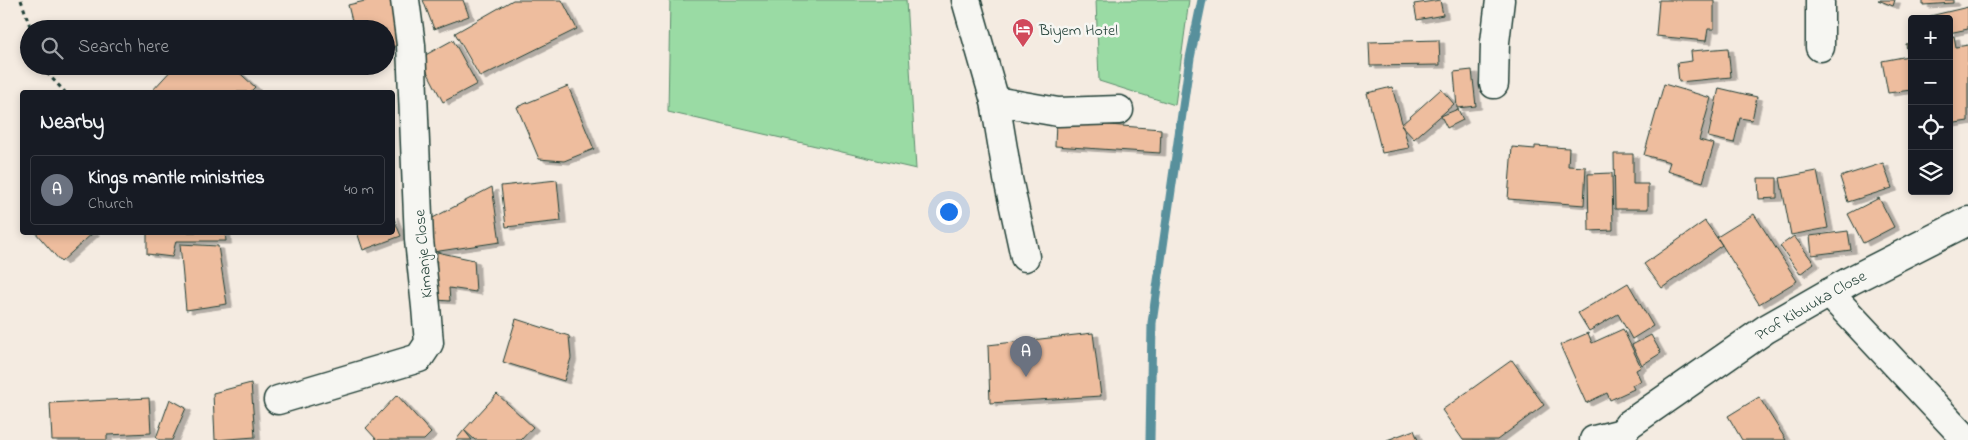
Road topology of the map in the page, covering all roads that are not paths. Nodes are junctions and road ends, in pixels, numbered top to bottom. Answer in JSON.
{"nodes":[{"id":1,"x":405,"y":0,"type":"edge"},
{"id":2,"x":966,"y":0,"type":"edge"},
{"id":3,"x":1500,"y":0,"type":"edge"},
{"id":4,"x":1820,"y":0,"type":"edge"},
{"id":5,"x":1820,"y":47,"type":"dead end"},
{"id":6,"x":1494,"y":84,"type":"dead end"},
{"id":7,"x":995,"y":101,"type":"junction"},
{"id":8,"x":1119,"y":110,"type":"dead end"},
{"id":9,"x":1968,"y":221,"type":"edge"},
{"id":10,"x":1025,"y":257,"type":"dead end"},
{"id":11,"x":1829,"y":293,"type":"junction"},
{"id":12,"x":278,"y":400,"type":"dead end"},
{"id":13,"x":1620,"y":437,"type":"edge"},
{"id":14,"x":1594,"y":440,"type":"edge"},
{"id":15,"x":1967,"y":440,"type":"edge"}],
"edges":[{"from":1,"to":12,"type":"street","name":"Kimanje Close"},
{"from":2,"to":7,"type":"street"},
{"from":3,"to":6,"type":"street"},
{"from":4,"to":5,"type":"street"},
{"from":7,"to":8,"type":"street"},
{"from":7,"to":10,"type":"street"},
{"from":9,"to":11,"type":"street","name":"Prof Kibuuka Close"},
{"from":11,"to":13,"type":"street","name":"Prof Kibuuka Close"},
{"from":11,"to":15,"type":"street"},
{"from":13,"to":14,"type":"street"}]}
